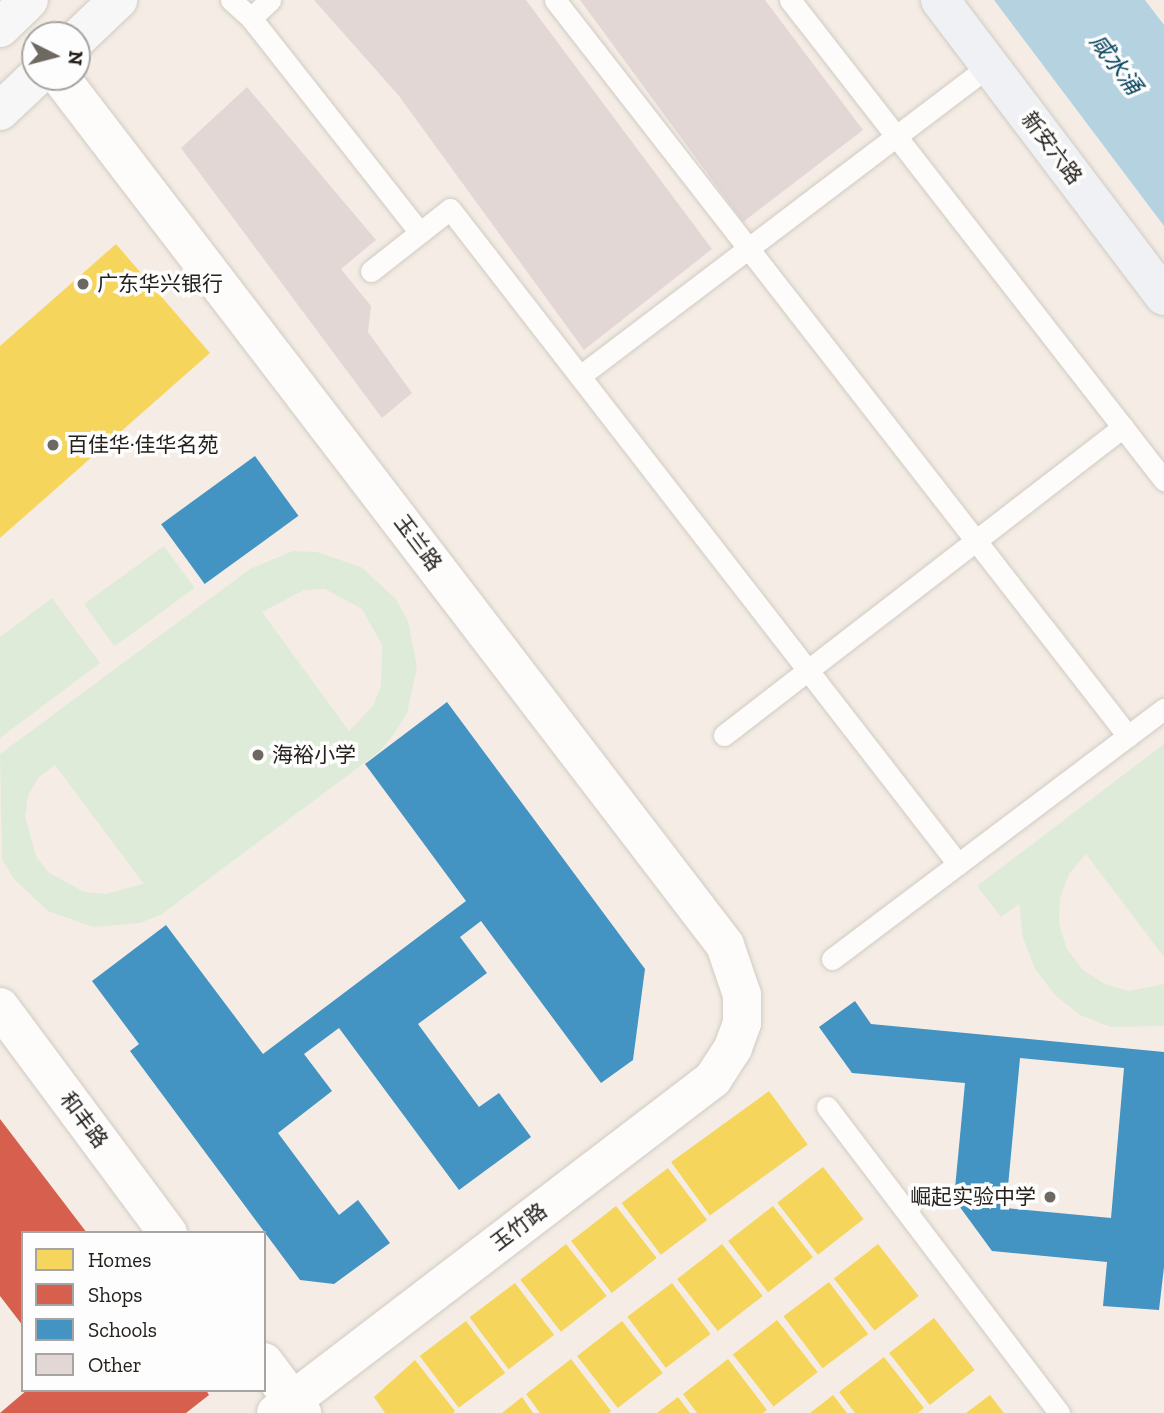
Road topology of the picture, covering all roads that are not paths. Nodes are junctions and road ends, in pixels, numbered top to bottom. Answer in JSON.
{"nodes":[{"id":1,"x":118,"y":0,"type":"edge"},
{"id":2,"x":231,"y":0,"type":"edge"},
{"id":3,"x":270,"y":0,"type":"edge"},
{"id":4,"x":555,"y":0,"type":"edge"},
{"id":5,"x":790,"y":0,"type":"edge"},
{"id":6,"x":940,"y":0,"type":"edge"},
{"id":7,"x":251,"y":18,"type":"junction"},
{"id":8,"x":91,"y":26,"type":"edge"},
{"id":9,"x":990,"y":65,"type":"junction"},
{"id":10,"x":21,"y":91,"type":"edge"},
{"id":11,"x":71,"y":91,"type":"edge"},
{"id":12,"x":0,"y":111,"type":"edge"},
{"id":13,"x":896,"y":136,"type":"junction"},
{"id":14,"x":420,"y":233,"type":"junction"},
{"id":15,"x":746,"y":250,"type":"junction"},
{"id":16,"x":371,"y":271,"type":"dead end"},
{"id":17,"x":1164,"y":296,"type":"edge"},
{"id":18,"x":580,"y":376,"type":"junction"},
{"id":19,"x":1123,"y":428,"type":"junction"},
{"id":20,"x":1164,"y":480,"type":"edge"},
{"id":21,"x":975,"y":541,"type":"junction"},
{"id":22,"x":808,"y":671,"type":"junction"},
{"id":23,"x":1164,"y":709,"type":"edge"},
{"id":24,"x":724,"y":735,"type":"dead end"},
{"id":25,"x":1128,"y":736,"type":"junction"},
{"id":26,"x":958,"y":864,"type":"junction"},
{"id":27,"x":832,"y":959,"type":"dead end"},
{"id":28,"x":0,"y":1007,"type":"edge"},
{"id":29,"x":742,"y":1023,"type":"joint"},
{"id":30,"x":827,"y":1107,"type":"dead end"},
{"id":31,"x":167,"y":1231,"type":"edge"},
{"id":32,"x":266,"y":1366,"type":"edge"},
{"id":33,"x":290,"y":1409,"type":"edge"},
{"id":34,"x":1059,"y":1413,"type":"edge"}],
"edges":[{"from":1,"to":8,"type":"main road"},
{"from":2,"to":7,"type":"lane"},
{"from":3,"to":7,"type":"lane"},
{"from":4,"to":15,"type":"lane"},
{"from":5,"to":13,"type":"lane"},
{"from":6,"to":9,"type":"main road","name":"新安六路"},
{"from":7,"to":14,"type":"lane"},
{"from":9,"to":13,"type":"lane"},
{"from":9,"to":17,"type":"main road","name":"新安六路"},
{"from":10,"to":12,"type":"main road"},
{"from":11,"to":29,"type":"street","name":"玉兰路"},
{"from":13,"to":15,"type":"lane"},
{"from":13,"to":19,"type":"lane"},
{"from":14,"to":16,"type":"lane"},
{"from":14,"to":18,"type":"lane"},
{"from":15,"to":18,"type":"lane"},
{"from":15,"to":21,"type":"lane"},
{"from":18,"to":22,"type":"lane"},
{"from":19,"to":20,"type":"lane"},
{"from":19,"to":21,"type":"lane"},
{"from":21,"to":22,"type":"lane"},
{"from":21,"to":25,"type":"lane"},
{"from":22,"to":24,"type":"lane"},
{"from":22,"to":26,"type":"lane"},
{"from":23,"to":25,"type":"lane"},
{"from":25,"to":26,"type":"lane"},
{"from":26,"to":27,"type":"lane"},
{"from":28,"to":31,"type":"street","name":"和丰路"},
{"from":29,"to":33,"type":"street","name":"玉竹路"},
{"from":30,"to":34,"type":"lane"},
{"from":32,"to":33,"type":"street"}]}
